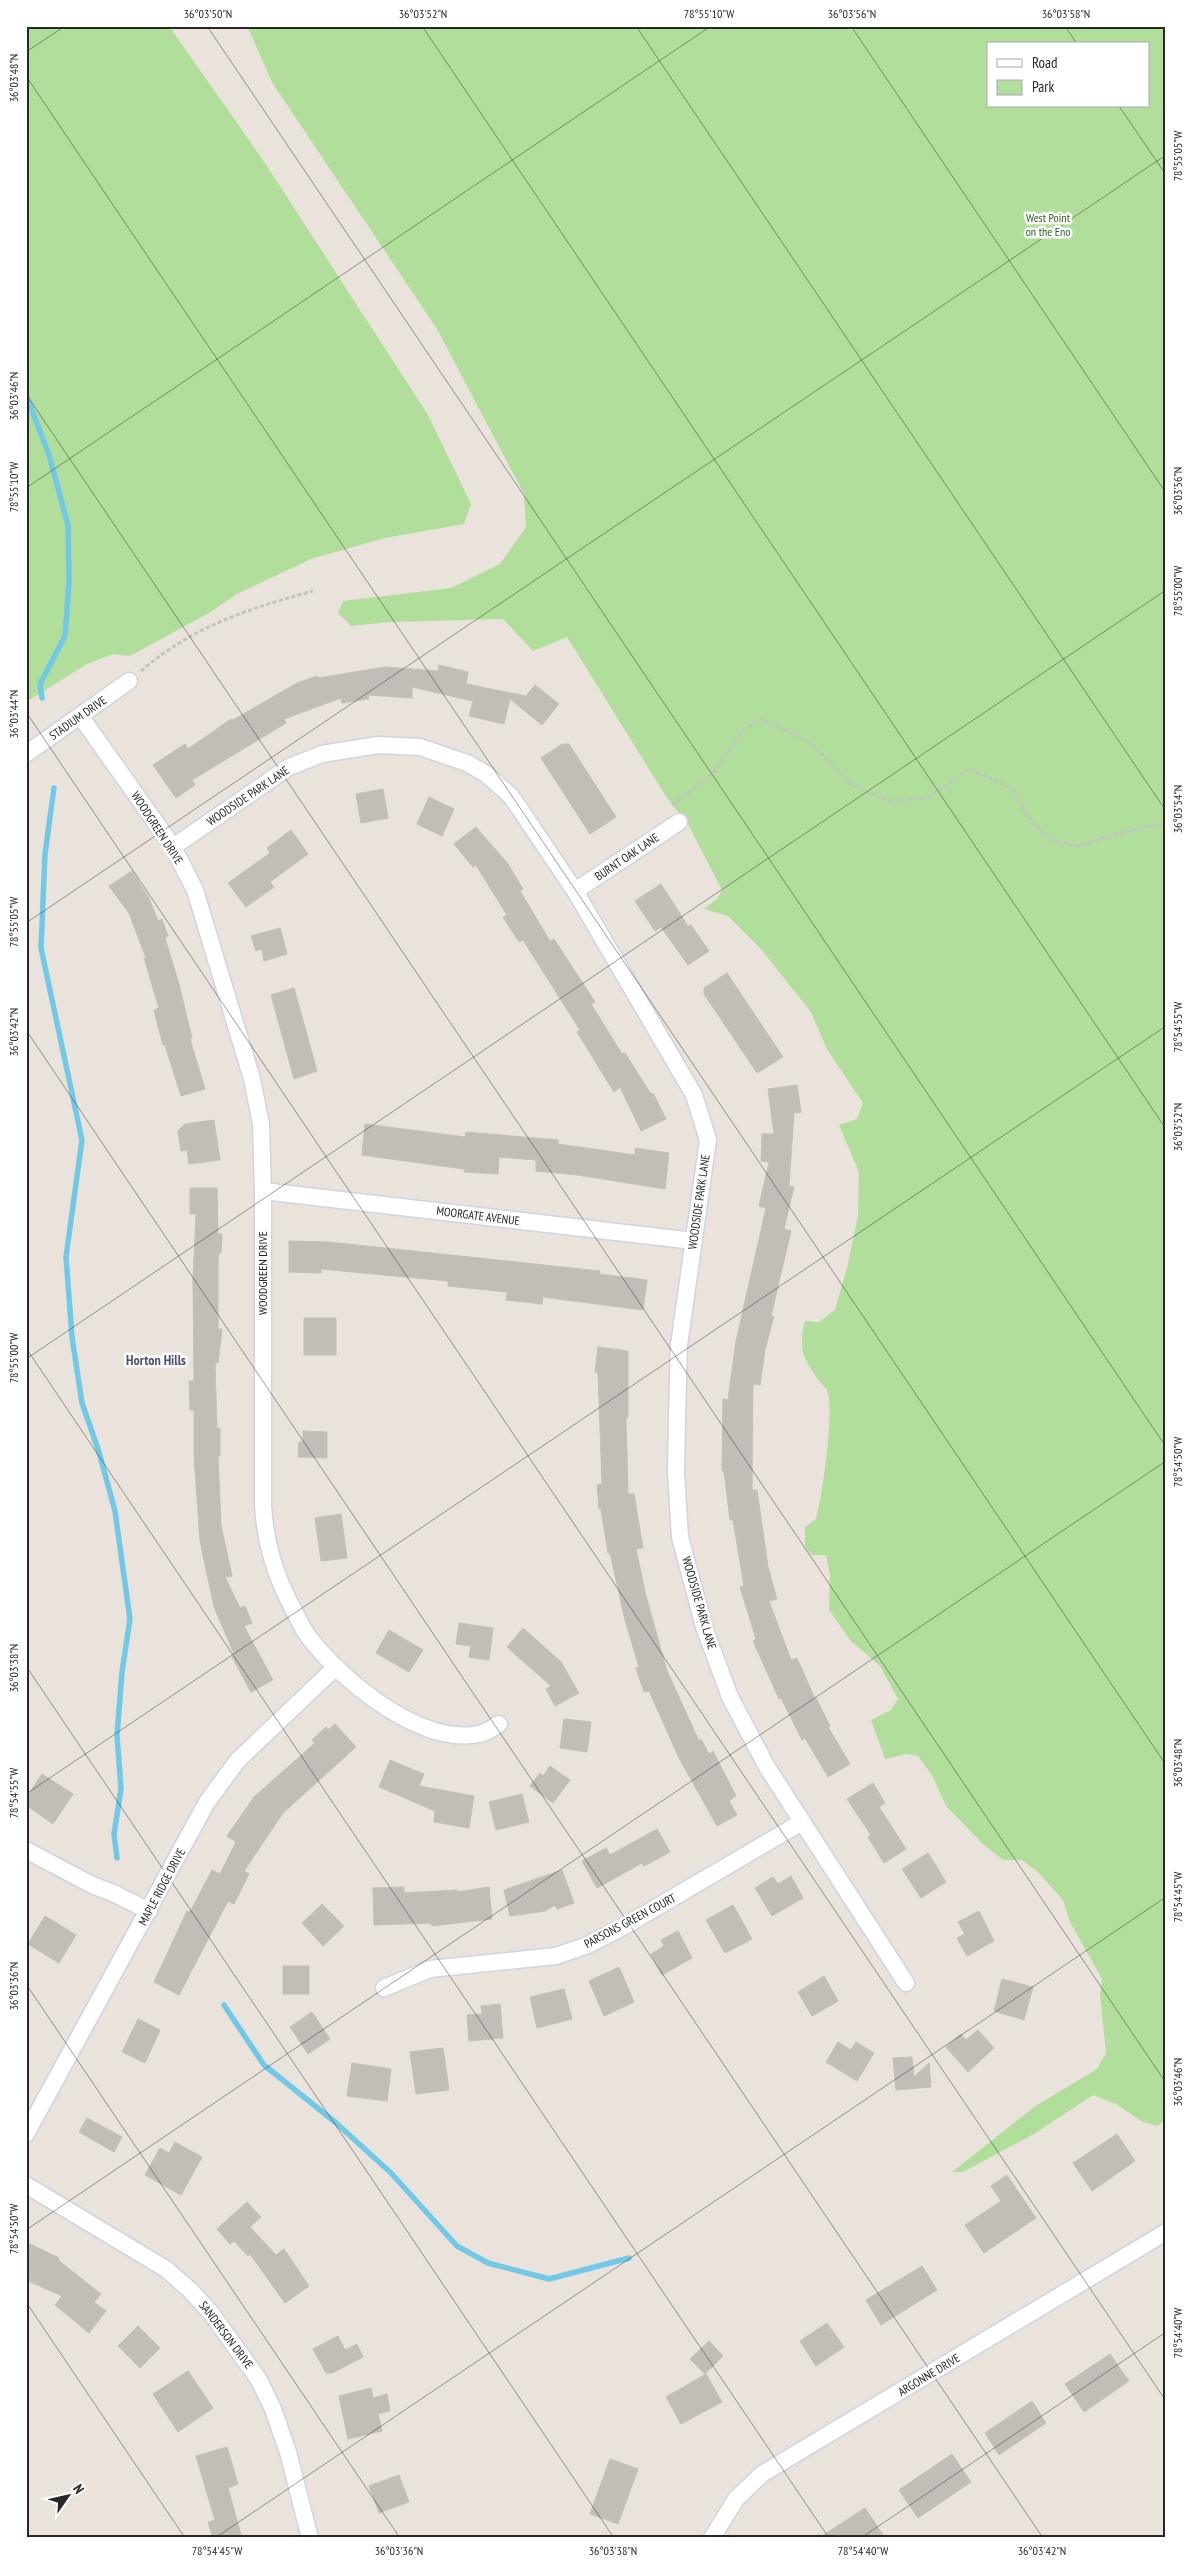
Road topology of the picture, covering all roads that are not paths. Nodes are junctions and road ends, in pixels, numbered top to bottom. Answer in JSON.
{"nodes":[{"id":1,"x":129,"y":681,"type":"road end"},
{"id":2,"x":81,"y":717,"type":"junction"},
{"id":3,"x":26,"y":754,"type":"edge"},
{"id":4,"x":679,"y":822,"type":"dead end"},
{"id":5,"x":173,"y":847,"type":"junction"},
{"id":6,"x":574,"y":891,"type":"junction"},
{"id":7,"x":263,"y":1191,"type":"junction"},
{"id":8,"x":694,"y":1241,"type":"junction"},
{"id":9,"x":336,"y":1667,"type":"junction"},
{"id":10,"x":499,"y":1724,"type":"dead end"},
{"id":11,"x":802,"y":1822,"type":"junction"},
{"id":12,"x":26,"y":1850,"type":"edge"},
{"id":13,"x":149,"y":1912,"type":"junction"},
{"id":14,"x":906,"y":1983,"type":"dead end"},
{"id":15,"x":384,"y":1988,"type":"dead end"},
{"id":16,"x":26,"y":2134,"type":"edge"},
{"id":17,"x":26,"y":2185,"type":"edge"},
{"id":18,"x":1166,"y":2232,"type":"edge"},
{"id":19,"x":310,"y":2538,"type":"edge"},
{"id":20,"x":712,"y":2538,"type":"edge"}],
"edges":[{"from":1,"to":2,"type":"street","name":"STADIUM DRIVE"},
{"from":2,"to":3,"type":"street","name":"STADIUM DRIVE"},
{"from":2,"to":5,"type":"street","name":"WOODGREEN DRIVE"},
{"from":4,"to":6,"type":"street","name":"BURNT OAK LANE"},
{"from":5,"to":6,"type":"street","name":"WOODSIDE PARK LANE"},
{"from":5,"to":7,"type":"street","name":"WOODGREEN DRIVE"},
{"from":6,"to":8,"type":"street","name":"WOODSIDE PARK LANE"},
{"from":7,"to":8,"type":"street","name":"MOORGATE AVENUE"},
{"from":7,"to":9,"type":"street","name":"WOODGREEN DRIVE"},
{"from":8,"to":11,"type":"street","name":"WOODSIDE PARK LANE"},
{"from":9,"to":10,"type":"street","name":"WOODGREEN DRIVE"},
{"from":9,"to":13,"type":"street","name":"MAPLE RIDGE DRIVE"},
{"from":11,"to":14,"type":"street","name":"WOODSIDE PARK LANE"},
{"from":11,"to":15,"type":"street","name":"PARSONS GREEN COURT"},
{"from":12,"to":13,"type":"street"},
{"from":13,"to":16,"type":"street","name":"MAPLE RIDGE DRIVE"},
{"from":17,"to":19,"type":"street","name":"SANDERSON DRIVE"},
{"from":18,"to":20,"type":"street","name":"ARGONNE DRIVE"}]}
